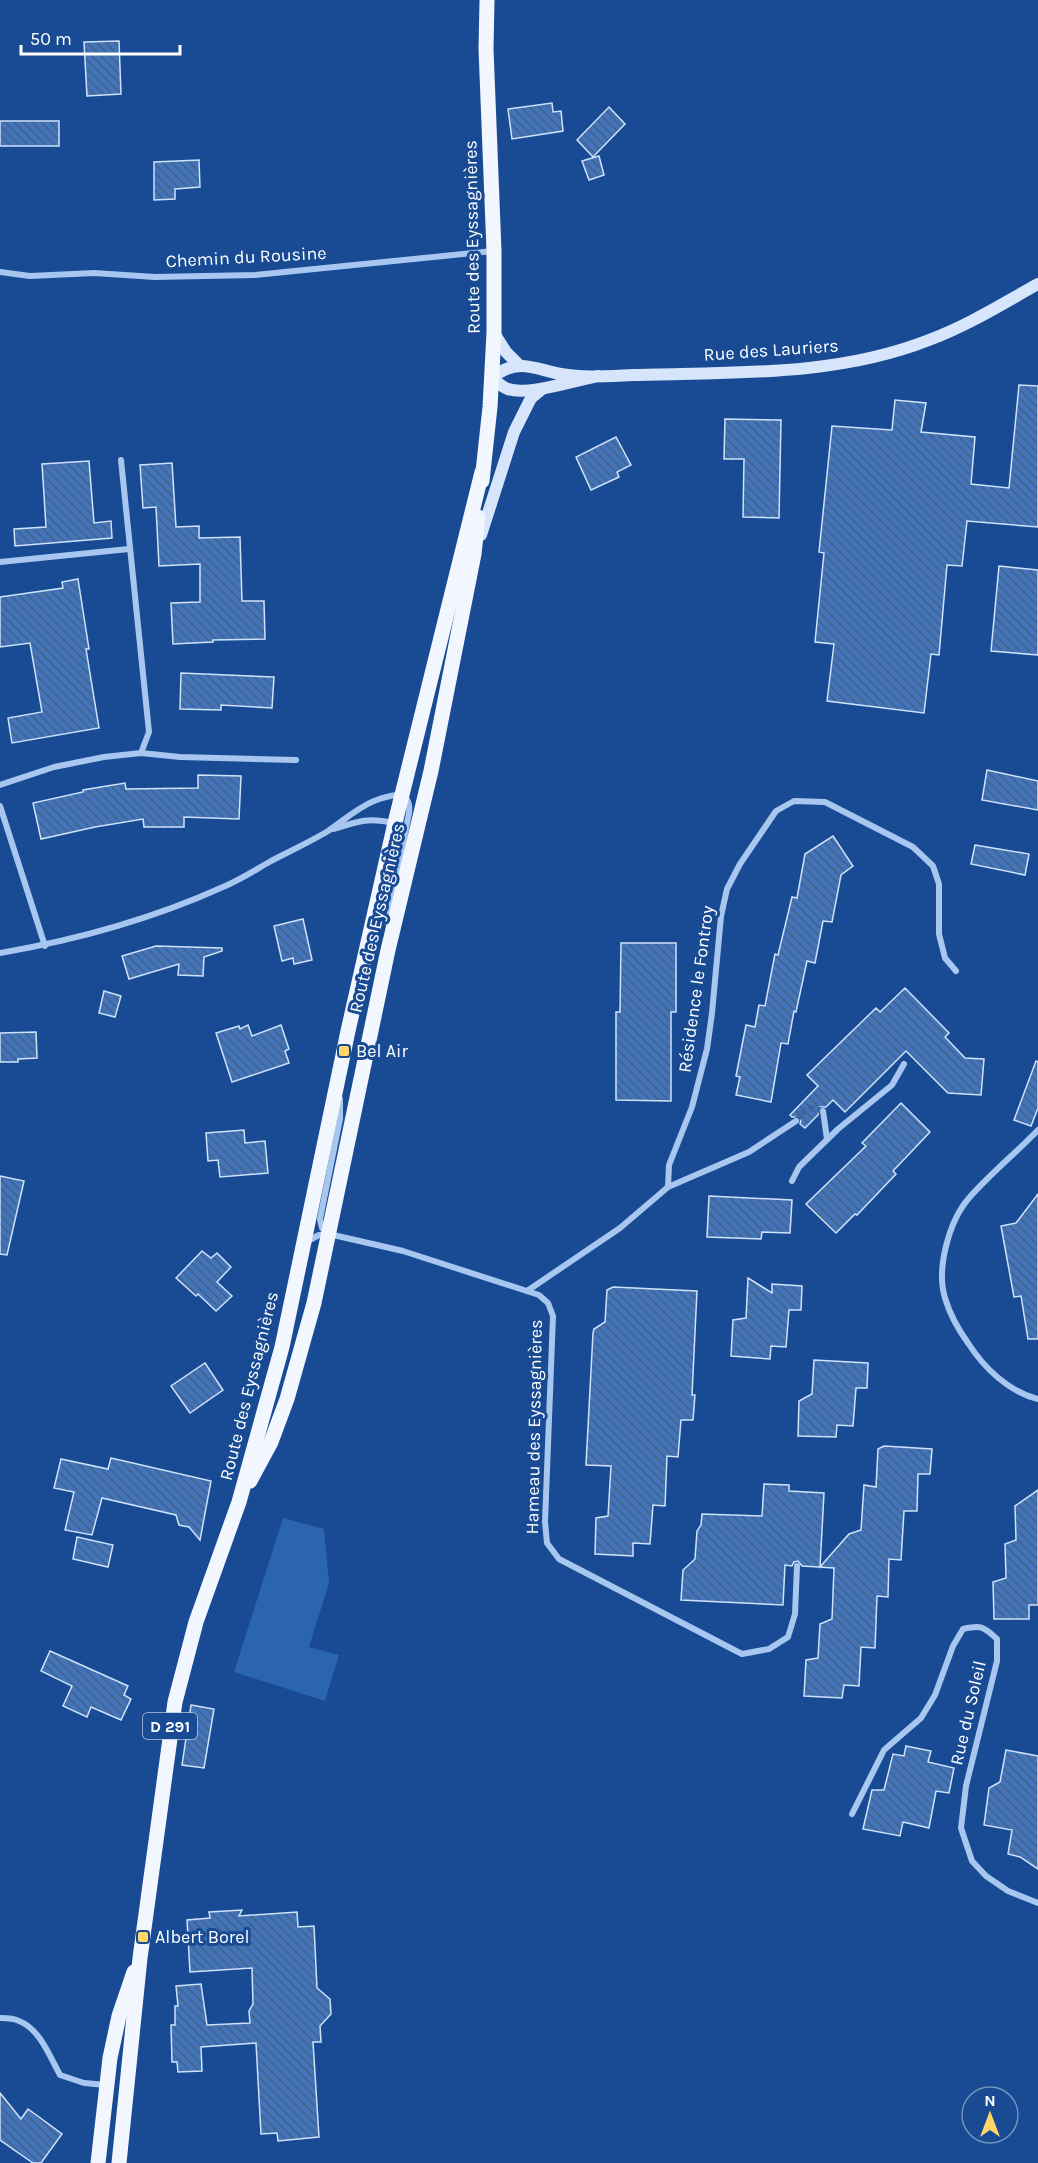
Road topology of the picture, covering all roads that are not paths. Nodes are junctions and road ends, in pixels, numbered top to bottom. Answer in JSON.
{"nodes":[{"id":1,"x":487,"y":0,"type":"edge"},
{"id":2,"x":494,"y":250,"type":"junction"},
{"id":3,"x":0,"y":272,"type":"edge"},
{"id":4,"x":1038,"y":284,"type":"edge"},
{"id":5,"x":494,"y":333,"type":"junction"},
{"id":6,"x":520,"y":366,"type":"junction"},
{"id":7,"x":598,"y":376,"type":"junction"},
{"id":8,"x":492,"y":378,"type":"junction"},
{"id":9,"x":543,"y":389,"type":"junction"},
{"id":10,"x":121,"y":460,"type":"dead end"},
{"id":11,"x":482,"y":472,"type":"junction"},
{"id":12,"x":129,"y":549,"type":"junction"},
{"id":13,"x":474,"y":554,"type":"junction"},
{"id":14,"x":0,"y":562,"type":"edge"},
{"id":15,"x":141,"y":753,"type":"junction"},
{"id":16,"x":296,"y":759,"type":"dead end"},
{"id":17,"x":431,"y":771,"type":"junction"},
{"id":18,"x":0,"y":785,"type":"edge"},
{"id":19,"x":402,"y":796,"type":"junction"},
{"id":20,"x":0,"y":806,"type":"edge"},
{"id":21,"x":410,"y":813,"type":"junction"},
{"id":22,"x":395,"y":823,"type":"junction"},
{"id":23,"x":328,"y":831,"type":"junction"},
{"id":24,"x":45,"y":946,"type":"junction"},
{"id":25,"x":388,"y":950,"type":"junction"},
{"id":26,"x":0,"y":953,"type":"edge"},
{"id":27,"x":956,"y":970,"type":"dead end"},
{"id":28,"x":904,"y":1064,"type":"dead end"},
{"id":29,"x":340,"y":1069,"type":"junction"},
{"id":30,"x":823,"y":1111,"type":"dead end"},
{"id":31,"x":796,"y":1121,"type":"tunnel mouth"},
{"id":32,"x":1038,"y":1130,"type":"edge"},
{"id":33,"x":827,"y":1139,"type":"junction"},
{"id":34,"x":792,"y":1181,"type":"dead end"},
{"id":35,"x":668,"y":1187,"type":"junction"},
{"id":36,"x":329,"y":1234,"type":"junction"},
{"id":37,"x":304,"y":1245,"type":"junction"},
{"id":38,"x":527,"y":1291,"type":"junction"},
{"id":39,"x":1038,"y":1399,"type":"edge"},
{"id":40,"x":239,"y":1502,"type":"junction"},
{"id":41,"x":797,"y":1566,"type":"dead end"},
{"id":42,"x":852,"y":1814,"type":"dead end"},
{"id":43,"x":1038,"y":1904,"type":"edge"},
{"id":44,"x":140,"y":1958,"type":"junction"},
{"id":45,"x":0,"y":2018,"type":"edge"},
{"id":46,"x":106,"y":2085,"type":"junction"},
{"id":47,"x":98,"y":2163,"type":"edge"},
{"id":48,"x":119,"y":2163,"type":"edge"}],
"edges":[{"from":1,"to":2,"type":"main road","name":"Route des Eyssagnières"},
{"from":2,"to":3,"type":"street","name":"Chemin du Rousine"},
{"from":2,"to":5,"type":"main road","name":"Route des Eyssagnières"},
{"from":4,"to":7,"type":"main road","name":"Rue des Lauriers"},
{"from":5,"to":6,"type":"main road"},
{"from":5,"to":8,"type":"main road","name":"Route des Eyssagnières"},
{"from":6,"to":7,"type":"main road"},
{"from":6,"to":8,"type":"main road"},
{"from":7,"to":9,"type":"main road"},
{"from":8,"to":9,"type":"main road"},
{"from":8,"to":11,"type":"main road","name":"Route des Eyssagnières"},
{"from":9,"to":13,"type":"main road"},
{"from":10,"to":12,"type":"street"},
{"from":11,"to":13,"type":"main road","name":"Route des Eyssagnières"},
{"from":11,"to":19,"type":"main road","name":"Route des Eyssagnières"},
{"from":12,"to":14,"type":"street"},
{"from":12,"to":15,"type":"street"},
{"from":13,"to":17,"type":"main road","name":"Route des Eyssagnières"},
{"from":15,"to":16,"type":"street"},
{"from":15,"to":18,"type":"street"},
{"from":17,"to":21,"type":"street"},
{"from":17,"to":25,"type":"main road","name":"Route des Eyssagnières"},
{"from":19,"to":21,"type":"street"},
{"from":19,"to":22,"type":"main road","name":"Route des Eyssagnières"},
{"from":19,"to":23,"type":"street"},
{"from":20,"to":24,"type":"street"},
{"from":21,"to":22,"type":"street"},
{"from":21,"to":25,"type":"street"},
{"from":22,"to":23,"type":"street"},
{"from":22,"to":29,"type":"main road","name":"Route des Eyssagnières"},
{"from":23,"to":24,"type":"street"},
{"from":24,"to":26,"type":"street"},
{"from":25,"to":36,"type":"main road","name":"Route des Eyssagnières"},
{"from":27,"to":35,"type":"street","name":"Résidence le Fontroy"},
{"from":28,"to":33,"type":"street"},
{"from":29,"to":36,"type":"street"},
{"from":29,"to":37,"type":"main road","name":"Route des Eyssagnières"},
{"from":30,"to":33,"type":"street"},
{"from":31,"to":35,"type":"street"},
{"from":32,"to":39,"type":"street"},
{"from":33,"to":34,"type":"street"},
{"from":35,"to":38,"type":"street"},
{"from":36,"to":37,"type":"street"},
{"from":36,"to":38,"type":"street","name":"Hameau des Eyssagnières"},
{"from":36,"to":40,"type":"main road","name":"Route des Eyssagnières"},
{"from":37,"to":40,"type":"main road","name":"Route des Eyssagnières"},
{"from":38,"to":41,"type":"street","name":"Hameau des Eyssagnières"},
{"from":40,"to":44,"type":"main road","name":"Route des Eyssagnières","number":"D 291"},
{"from":42,"to":43,"type":"street","name":"Rue du Soleil"},
{"from":44,"to":46,"type":"main road","name":"Route des Eyssagnières","number":"D 291"},
{"from":44,"to":48,"type":"main road","name":"Route des Eyssagnières","number":"D 291"},
{"from":45,"to":46,"type":"street"},
{"from":46,"to":47,"type":"main road","name":"Route des Eyssagnières","number":"D 291"}]}
